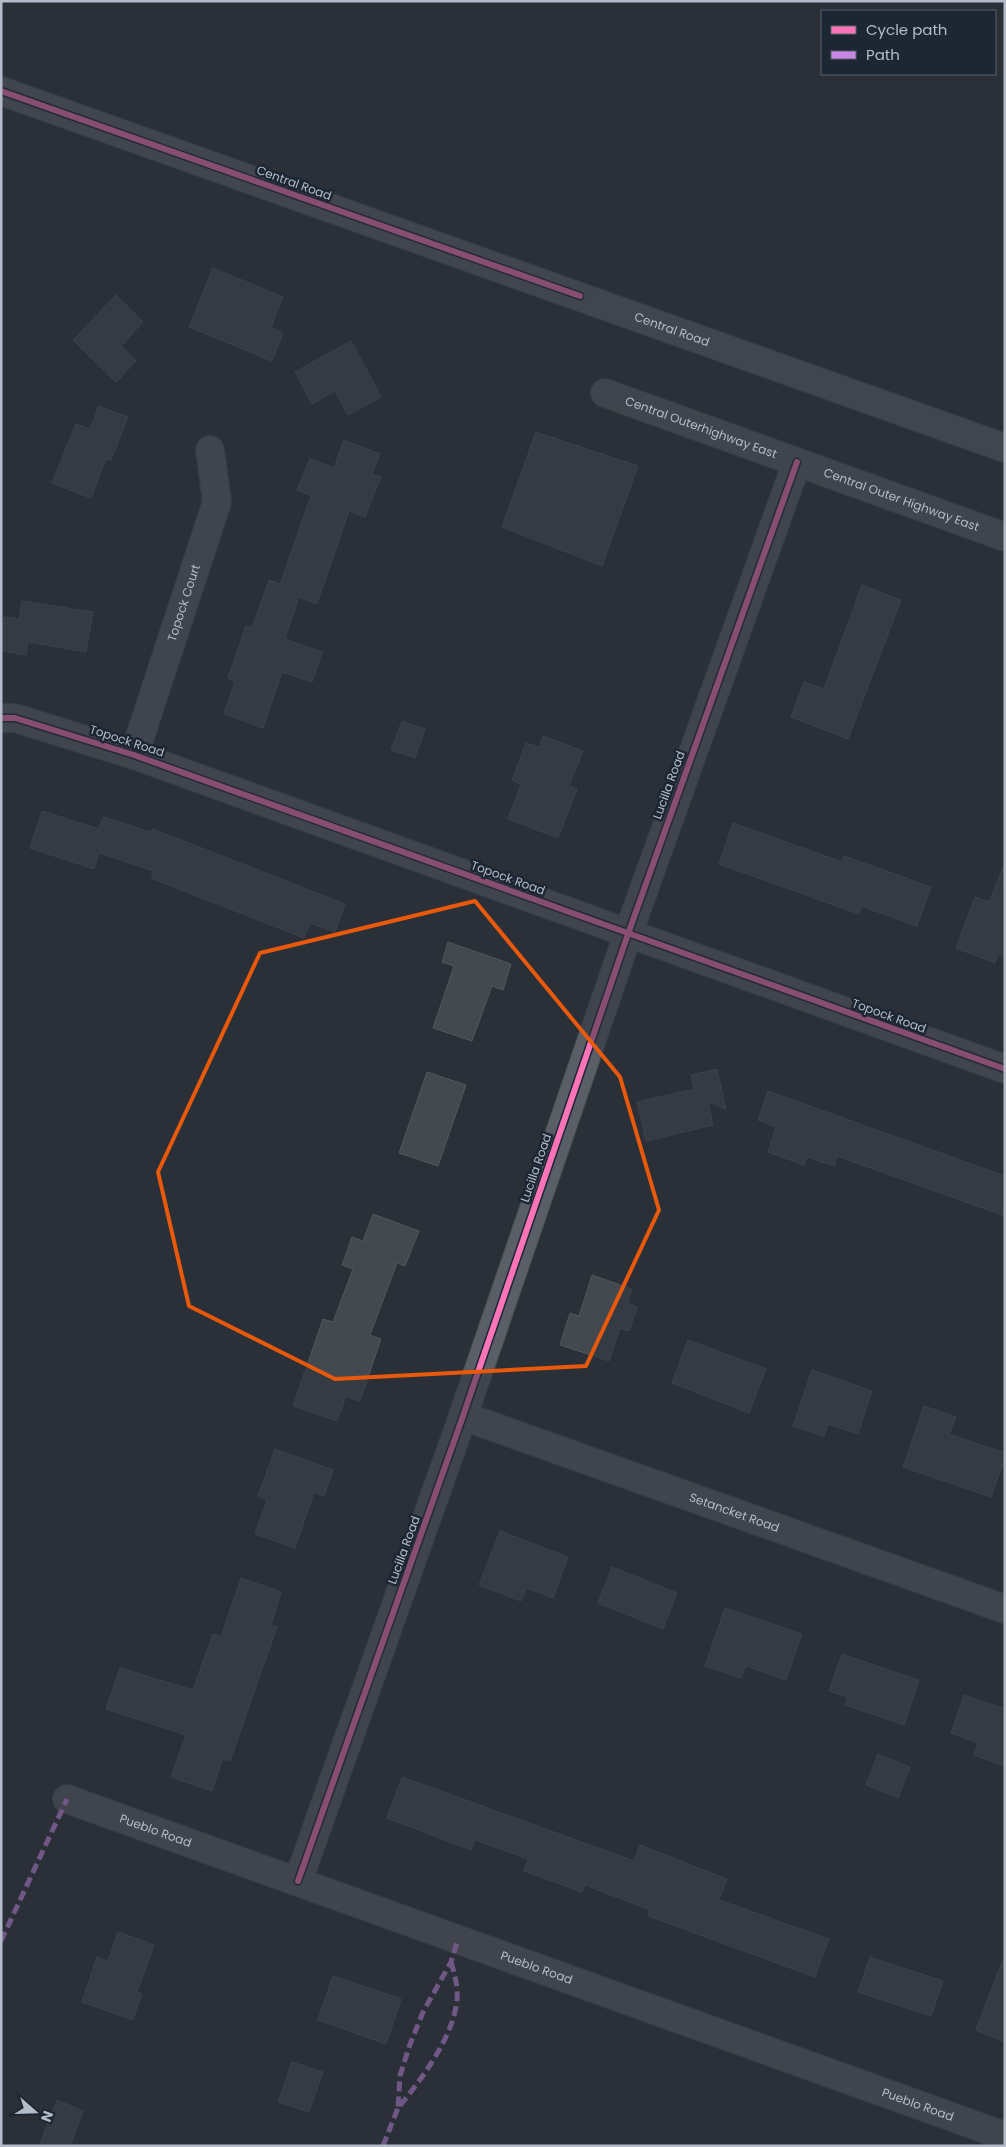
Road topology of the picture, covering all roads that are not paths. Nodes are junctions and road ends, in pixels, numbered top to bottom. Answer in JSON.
{"nodes":[{"id":1,"x":1,"y":91,"type":"edge"},
{"id":2,"x":604,"y":393,"type":"dead end"},
{"id":3,"x":1005,"y":448,"type":"edge"},
{"id":4,"x":210,"y":450,"type":"dead end"},
{"id":5,"x":797,"y":462,"type":"junction"},
{"id":6,"x":1005,"y":536,"type":"edge"},
{"id":7,"x":1,"y":718,"type":"edge"},
{"id":8,"x":134,"y":755,"type":"junction"},
{"id":9,"x":628,"y":934,"type":"junction"},
{"id":10,"x":1005,"y":1069,"type":"edge"},
{"id":11,"x":463,"y":1416,"type":"junction"},
{"id":12,"x":1005,"y":1608,"type":"edge"},
{"id":13,"x":67,"y":1799,"type":"dead end"},
{"id":14,"x":298,"y":1881,"type":"junction"},
{"id":15,"x":1005,"y":2136,"type":"edge"}],
"edges":[{"from":1,"to":3,"type":"main road","name":"Central Road"},
{"from":2,"to":5,"type":"street","name":"Central Outerhighway East"},
{"from":4,"to":8,"type":"street","name":"Topock Court"},
{"from":5,"to":6,"type":"street","name":"Central Outer Highway East"},
{"from":5,"to":9,"type":"street","name":"Lucilla Road"},
{"from":7,"to":8,"type":"street","name":"Topock Road"},
{"from":8,"to":9,"type":"street","name":"Topock Road"},
{"from":9,"to":10,"type":"street","name":"Topock Road"},
{"from":9,"to":11,"type":"street","name":"Lucilla Road"},
{"from":11,"to":12,"type":"street","name":"Setancket Road"},
{"from":11,"to":14,"type":"street","name":"Lucilla Road"},
{"from":13,"to":14,"type":"street","name":"Pueblo Road"},
{"from":14,"to":15,"type":"street","name":"Pueblo Road"}]}
